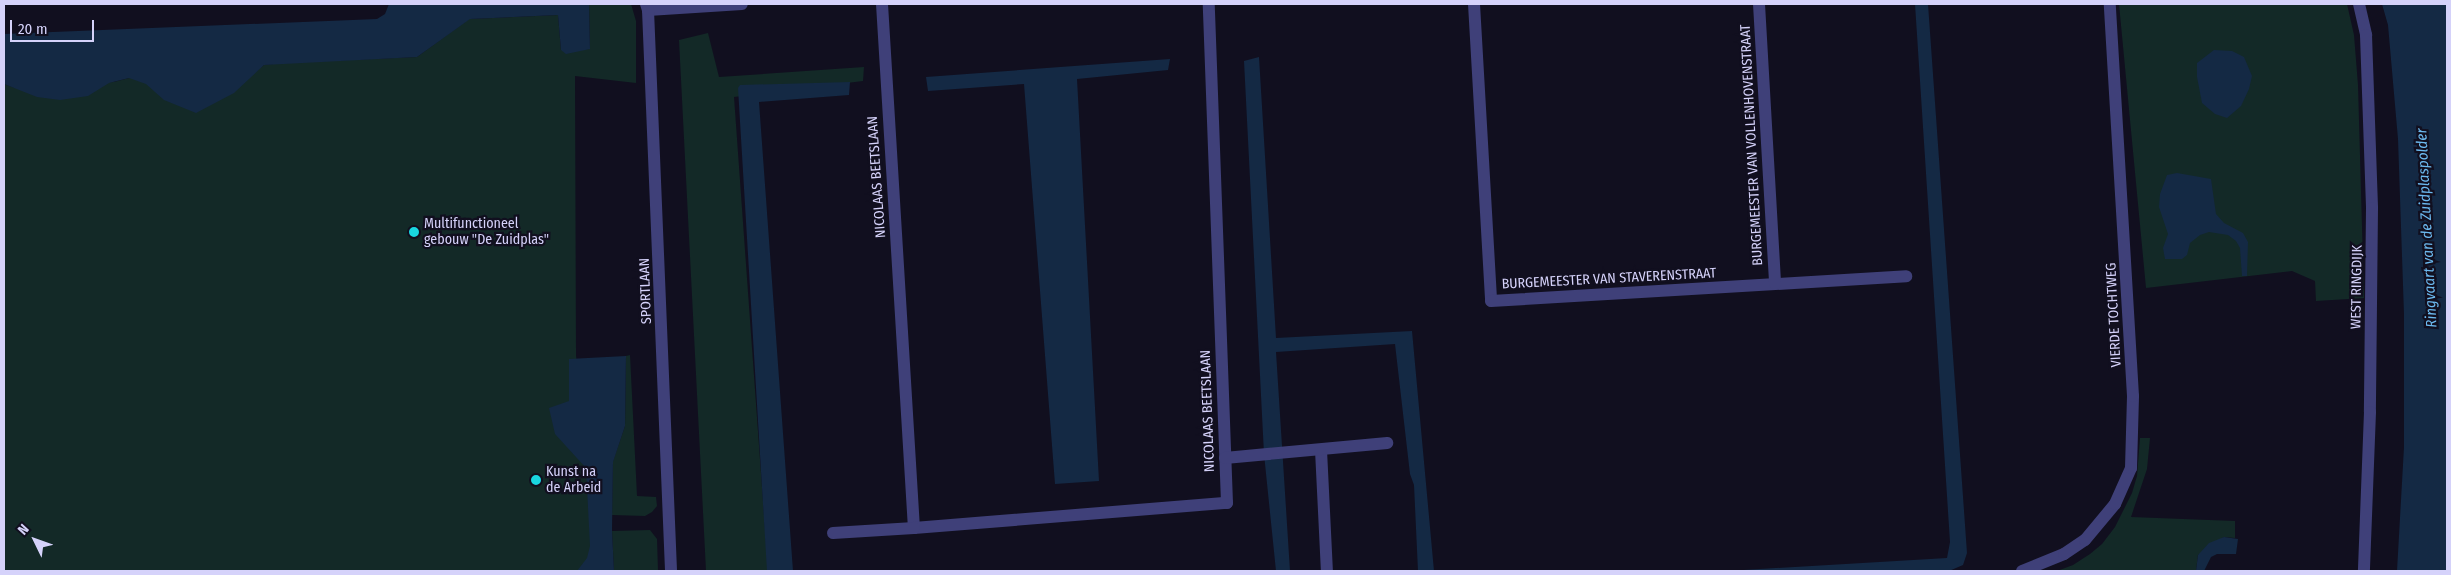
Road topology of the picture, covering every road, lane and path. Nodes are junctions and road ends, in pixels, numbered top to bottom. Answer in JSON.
{"nodes":[{"id":1,"x":742,"y":4,"type":"edge"},
{"id":2,"x":882,"y":4,"type":"edge"},
{"id":3,"x":1209,"y":4,"type":"edge"},
{"id":4,"x":1474,"y":4,"type":"edge"},
{"id":5,"x":1759,"y":4,"type":"edge"},
{"id":6,"x":2110,"y":4,"type":"edge"},
{"id":7,"x":2359,"y":4,"type":"edge"},
{"id":8,"x":647,"y":7,"type":"edge"},
{"id":9,"x":1906,"y":276,"type":"dead end"},
{"id":10,"x":1775,"y":284,"type":"junction"},
{"id":11,"x":1388,"y":443,"type":"dead end"},
{"id":12,"x":1322,"y":450,"type":"junction"},
{"id":13,"x":1224,"y":458,"type":"junction"},
{"id":14,"x":914,"y":528,"type":"junction"},
{"id":15,"x":833,"y":533,"type":"dead end"},
{"id":16,"x":671,"y":571,"type":"edge"},
{"id":17,"x":1327,"y":571,"type":"edge"},
{"id":18,"x":2022,"y":571,"type":"edge"},
{"id":19,"x":2364,"y":571,"type":"edge"}],
"edges":[{"from":1,"to":8,"type":"street","name":"SPORTLAAN"},
{"from":2,"to":14,"type":"street","name":"NICOLAAS BEETSLAAN"},
{"from":3,"to":13,"type":"street","name":"NICOLAAS BEETSLAAN"},
{"from":4,"to":10,"type":"street","name":"BURGEMEESTER VAN STAVERENSTRAAT"},
{"from":5,"to":10,"type":"street","name":"BURGEMEESTER VAN VOLLENHOVENSTRAAT"},
{"from":6,"to":18,"type":"street","name":"VIERDE TOCHTWEG"},
{"from":7,"to":19,"type":"street","name":"WEST RINGDIJK"},
{"from":8,"to":16,"type":"street","name":"SPORTLAAN"},
{"from":9,"to":10,"type":"street","name":"BURGEMEESTER VAN STAVERENSTRAAT"},
{"from":11,"to":12,"type":"street"},
{"from":12,"to":13,"type":"street"},
{"from":12,"to":17,"type":"street"},
{"from":13,"to":14,"type":"street","name":"NICOLAAS BEETSLAAN"},
{"from":14,"to":15,"type":"street","name":"NICOLAAS BEETSLAAN"}]}
